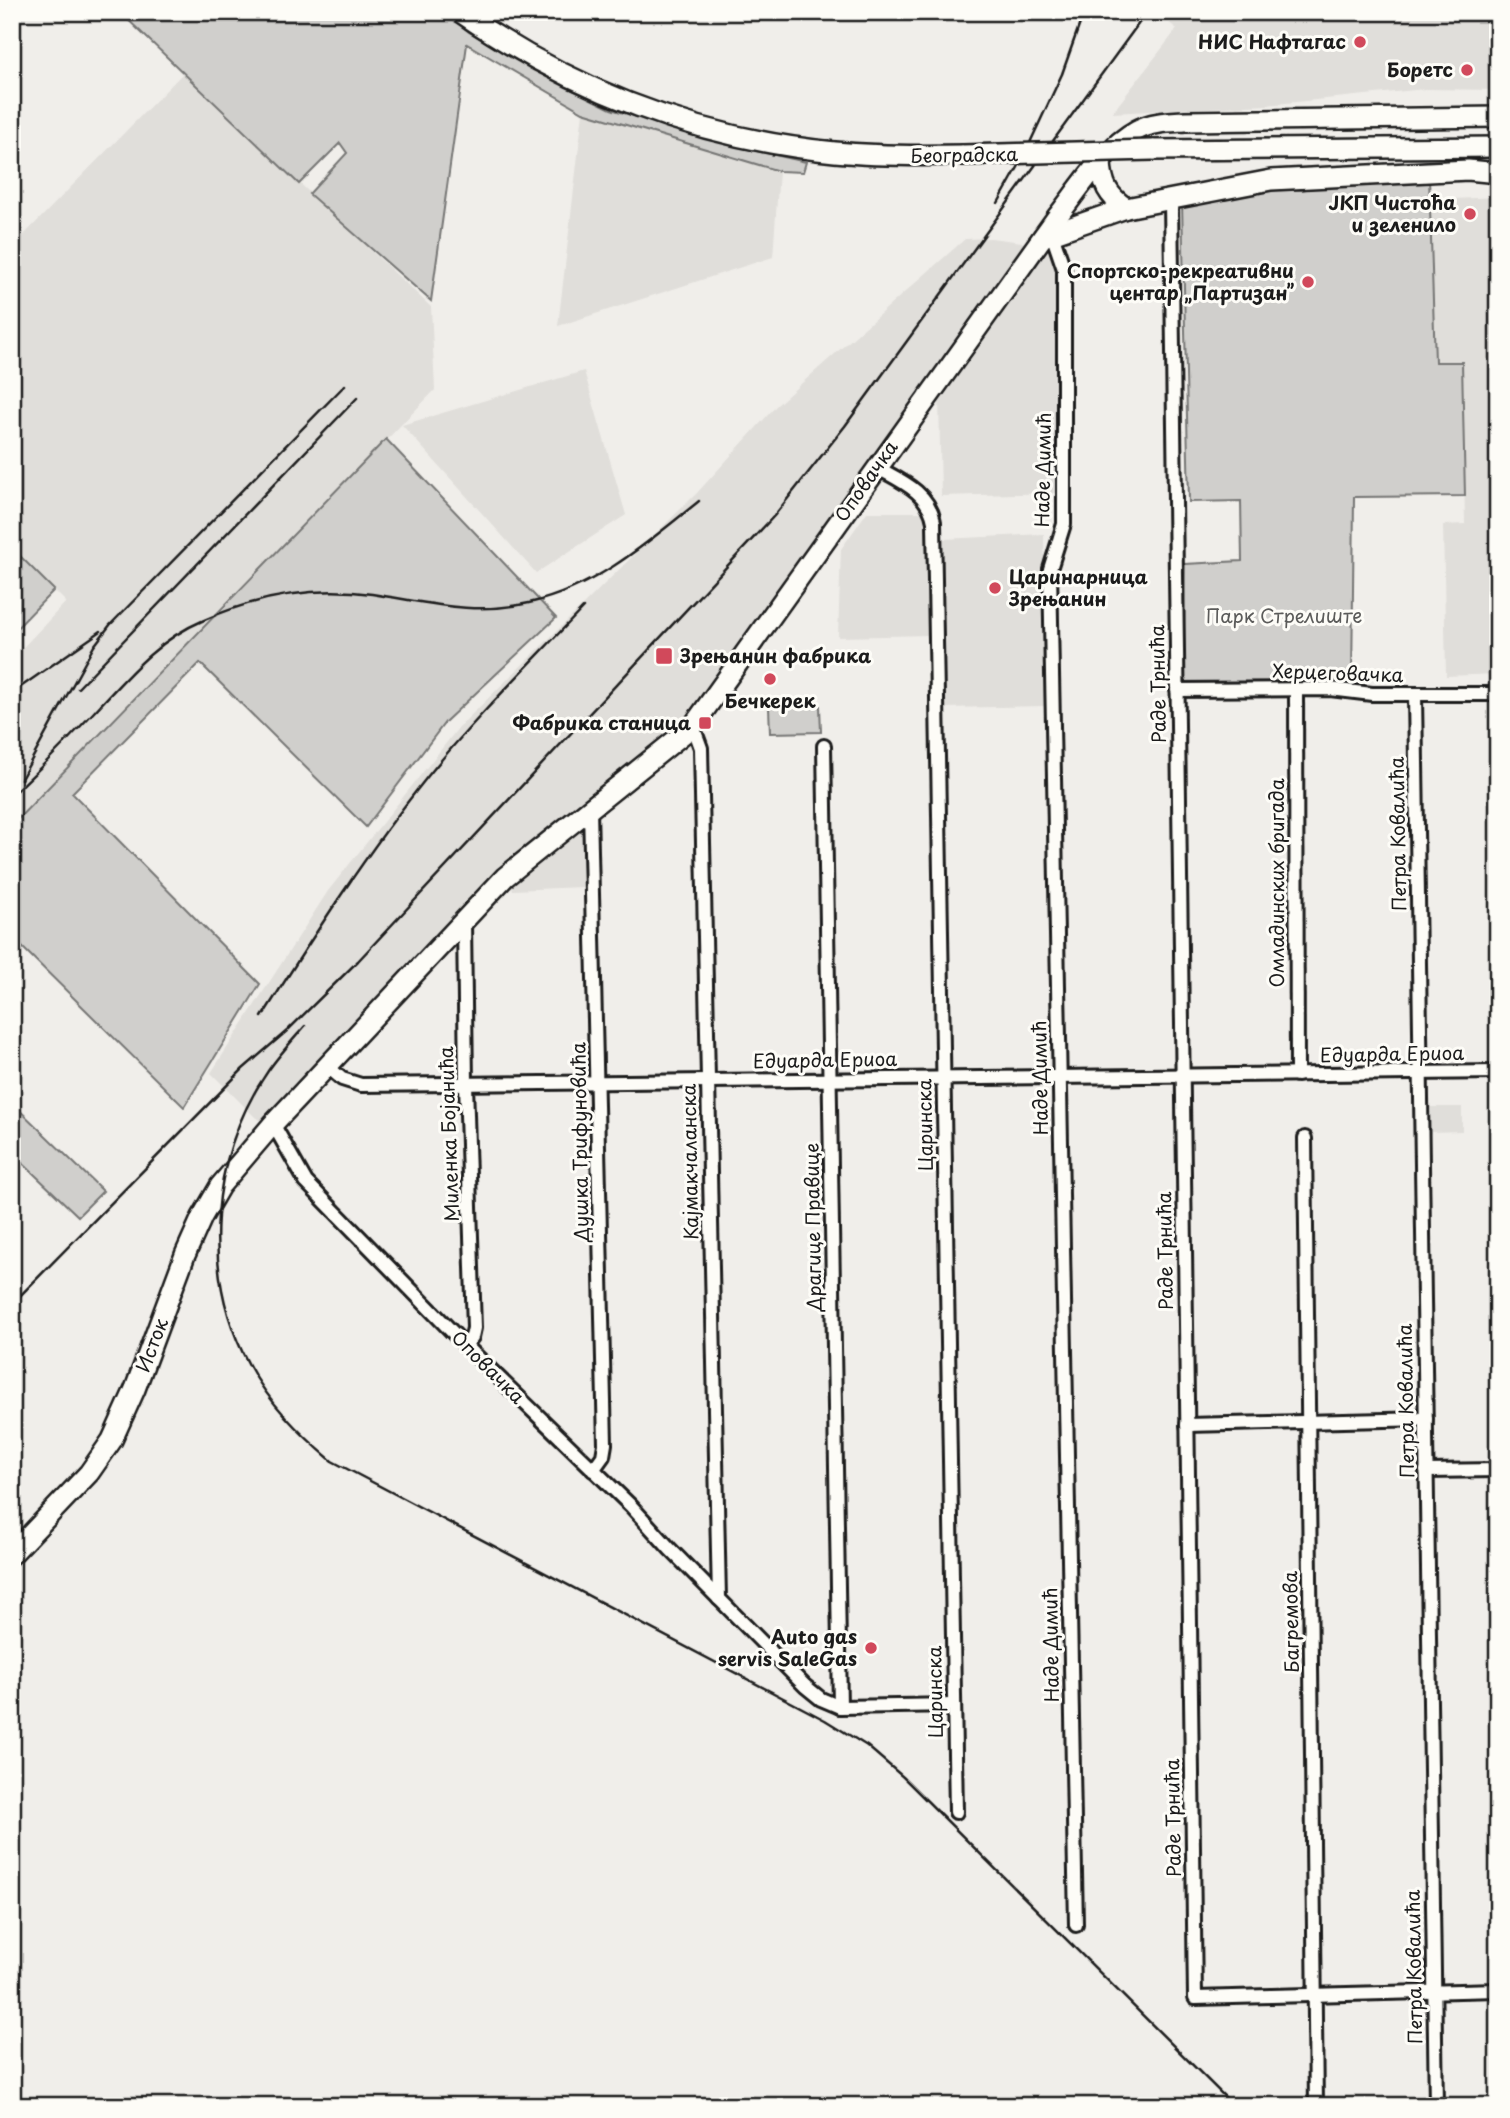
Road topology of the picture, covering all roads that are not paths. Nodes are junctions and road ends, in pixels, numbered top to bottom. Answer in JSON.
{"nodes":[{"id":1,"x":460,"y":12,"type":"edge"},
{"id":2,"x":1498,"y":117,"type":"edge"},
{"id":3,"x":1498,"y":147,"type":"edge"},
{"id":4,"x":1101,"y":162,"type":"junction"},
{"id":5,"x":1498,"y":173,"type":"edge"},
{"id":6,"x":1171,"y":201,"type":"junction"},
{"id":7,"x":1126,"y":208,"type":"junction"},
{"id":8,"x":1047,"y":236,"type":"junction"},
{"id":9,"x":876,"y":467,"type":"junction"},
{"id":10,"x":1177,"y":690,"type":"junction"},
{"id":11,"x":1296,"y":691,"type":"junction"},
{"id":12,"x":1498,"y":694,"type":"edge"},
{"id":13,"x":1415,"y":695,"type":"junction"},
{"id":14,"x":693,"y":726,"type":"junction"},
{"id":15,"x":824,"y":746,"type":"dead end"},
{"id":16,"x":590,"y":810,"type":"junction"},
{"id":17,"x":464,"y":919,"type":"junction"},
{"id":18,"x":327,"y":1066,"type":"junction"},
{"id":19,"x":1498,"y":1072,"type":"edge"},
{"id":20,"x":1420,"y":1073,"type":"junction"},
{"id":21,"x":1297,"y":1074,"type":"junction"},
{"id":22,"x":1182,"y":1076,"type":"junction"},
{"id":23,"x":1060,"y":1077,"type":"junction"},
{"id":24,"x":944,"y":1079,"type":"junction"},
{"id":25,"x":829,"y":1080,"type":"junction"},
{"id":26,"x":708,"y":1081,"type":"junction"},
{"id":27,"x":598,"y":1083,"type":"junction"},
{"id":28,"x":466,"y":1084,"type":"junction"},
{"id":29,"x":273,"y":1124,"type":"junction"},
{"id":30,"x":1305,"y":1138,"type":"dead end"},
{"id":31,"x":466,"y":1345,"type":"junction"},
{"id":32,"x":1426,"y":1419,"type":"junction"},
{"id":33,"x":1308,"y":1422,"type":"junction"},
{"id":34,"x":1186,"y":1425,"type":"junction"},
{"id":35,"x":593,"y":1470,"type":"junction"},
{"id":36,"x":1498,"y":1470,"type":"edge"},
{"id":37,"x":1426,"y":1471,"type":"junction"},
{"id":38,"x":12,"y":1554,"type":"edge"},
{"id":39,"x":719,"y":1599,"type":"junction"},
{"id":40,"x":954,"y":1705,"type":"junction"},
{"id":41,"x":840,"y":1707,"type":"junction"},
{"id":42,"x":956,"y":1812,"type":"dead end"},
{"id":43,"x":1076,"y":1925,"type":"dead end"},
{"id":44,"x":1498,"y":1990,"type":"edge"},
{"id":45,"x":1434,"y":1992,"type":"junction"},
{"id":46,"x":1314,"y":1995,"type":"junction"},
{"id":47,"x":1316,"y":2106,"type":"edge"},
{"id":48,"x":1436,"y":2106,"type":"edge"}],
"edges":[{"from":1,"to":3,"type":"main road","name":"Београдска","bridge":true},
{"from":2,"to":4,"type":"main road","name":"Оповачка"},
{"from":4,"to":7,"type":"main road"},
{"from":4,"to":8,"type":"main road","name":"Оповачка"},
{"from":5,"to":6,"type":"main road"},
{"from":6,"to":7,"type":"main road"},
{"from":6,"to":10,"type":"street","name":"Раде Трнића"},
{"from":7,"to":8,"type":"main road"},
{"from":8,"to":9,"type":"main road","name":"Оповачка"},
{"from":8,"to":23,"type":"street","name":"Наде Димић"},
{"from":9,"to":14,"type":"main road","name":"Оповачка"},
{"from":9,"to":24,"type":"street","name":"Царинска"},
{"from":10,"to":11,"type":"street","name":"Херцеговачка"},
{"from":10,"to":22,"type":"street","name":"Раде Трнића"},
{"from":11,"to":13,"type":"street","name":"Херцеговачка"},
{"from":11,"to":21,"type":"street","name":"Омладинских бригада"},
{"from":12,"to":13,"type":"street","name":"Херцеговачка"},
{"from":13,"to":20,"type":"street","name":"Петра Ковалића"},
{"from":14,"to":16,"type":"main road","name":"Оповачка"},
{"from":14,"to":26,"type":"street","name":"Кајмакчаланска"},
{"from":15,"to":25,"type":"street","name":"Драгице Правице"},
{"from":16,"to":17,"type":"main road","name":"Оповачка"},
{"from":16,"to":27,"type":"street","name":"Душка Трифуновића"},
{"from":17,"to":18,"type":"main road","name":"Исток"},
{"from":17,"to":28,"type":"street","name":"Миленка Бојанића"},
{"from":18,"to":28,"type":"street","name":"Едуарда Ериоа"},
{"from":18,"to":29,"type":"main road","name":"Исток"},
{"from":19,"to":20,"type":"street","name":"Едуарда Ериоа"},
{"from":20,"to":21,"type":"street","name":"Едуарда Ериоа"},
{"from":20,"to":32,"type":"street","name":"Петра Ковалића"},
{"from":21,"to":22,"type":"street","name":"Едуарда Ериоа"},
{"from":22,"to":23,"type":"street","name":"Едуарда Ериоа"},
{"from":22,"to":34,"type":"street","name":"Раде Трнића"},
{"from":23,"to":24,"type":"street","name":"Едуарда Ериоа"},
{"from":23,"to":43,"type":"street","name":"Наде Димић"},
{"from":24,"to":25,"type":"street","name":"Едуарда Ериоа"},
{"from":24,"to":40,"type":"street","name":"Царинска"},
{"from":25,"to":26,"type":"street","name":"Едуарда Ериоа"},
{"from":25,"to":41,"type":"street","name":"Драгице Правице"},
{"from":26,"to":27,"type":"street","name":"Едуарда Ериоа"},
{"from":26,"to":39,"type":"street","name":"Кајмакчаланска"},
{"from":27,"to":28,"type":"street","name":"Едуарда Ериоа"},
{"from":27,"to":35,"type":"street","name":"Душка Трифуновића"},
{"from":28,"to":31,"type":"street","name":"Миленка Бојанића"},
{"from":29,"to":31,"type":"street","name":"Оповачка"},
{"from":29,"to":38,"type":"main road","name":"Исток"},
{"from":30,"to":33,"type":"street","name":"Багремова"},
{"from":31,"to":35,"type":"street","name":"Оповачка"},
{"from":32,"to":33,"type":"street"},
{"from":32,"to":37,"type":"street","name":"Петра Ковалића"},
{"from":33,"to":34,"type":"street"},
{"from":33,"to":46,"type":"street","name":"Багремова"},
{"from":34,"to":46,"type":"street","name":"Раде Трнића"},
{"from":35,"to":39,"type":"street","name":"Оповачка"},
{"from":36,"to":37,"type":"street"},
{"from":37,"to":45,"type":"street","name":"Петра Ковалића"},
{"from":39,"to":41,"type":"street","name":"Оповачка"},
{"from":40,"to":41,"type":"street"},
{"from":40,"to":42,"type":"street","name":"Царинска"},
{"from":44,"to":45,"type":"street","name":"Раде Трнића"},
{"from":45,"to":46,"type":"street","name":"Раде Трнића"},
{"from":45,"to":48,"type":"street","name":"Петра Ковалића"},
{"from":46,"to":47,"type":"street","name":"Багремова"}]}
